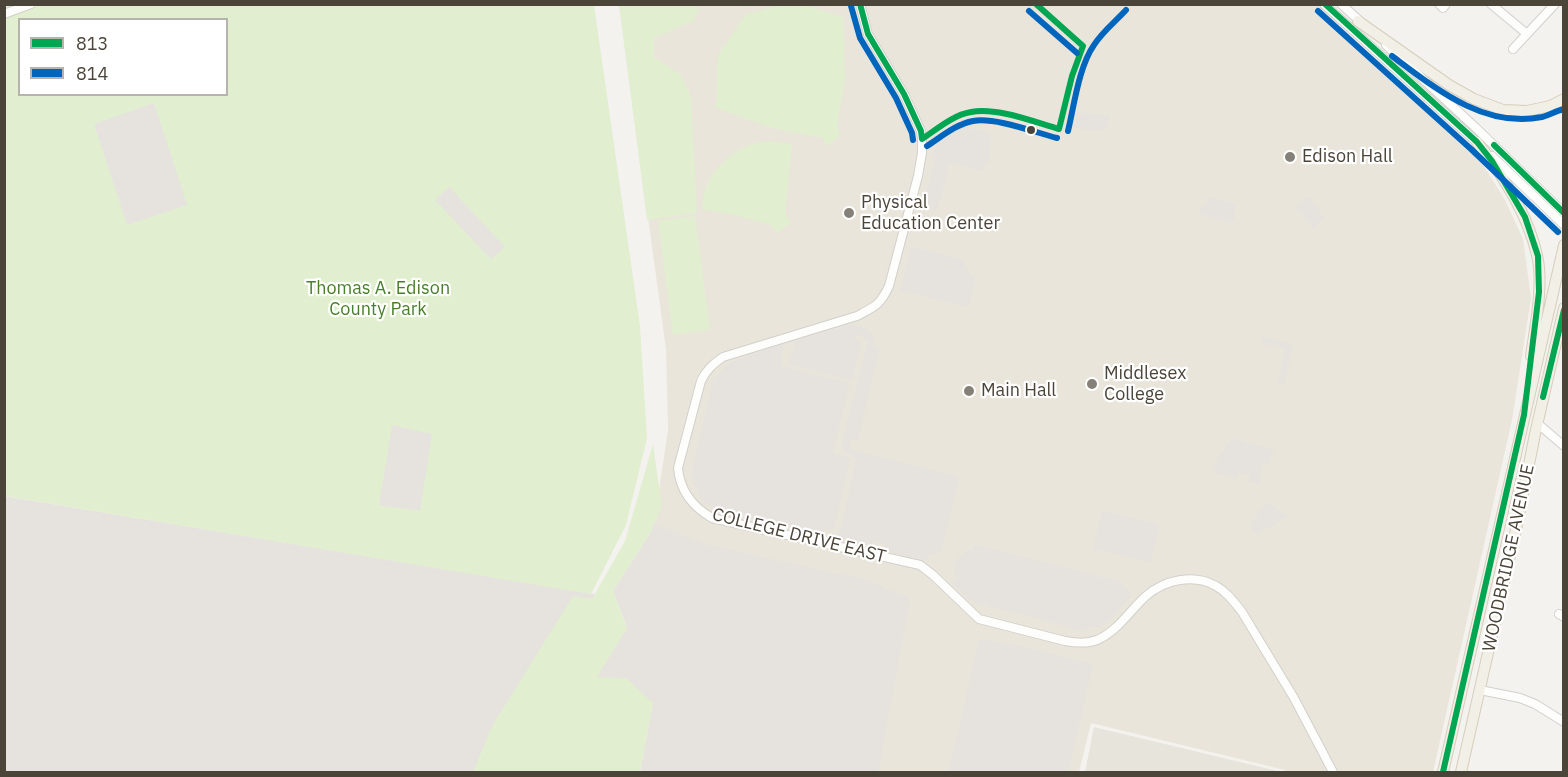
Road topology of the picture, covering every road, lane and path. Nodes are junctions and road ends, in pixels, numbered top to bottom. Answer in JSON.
{"nodes":[{"id":1,"x":31,"y":4,"type":"edge"},
{"id":2,"x":860,"y":4,"type":"edge"},
{"id":3,"x":1324,"y":4,"type":"edge"},
{"id":4,"x":1341,"y":4,"type":"edge"},
{"id":5,"x":1439,"y":4,"type":"edge"},
{"id":6,"x":1446,"y":4,"type":"edge"},
{"id":7,"x":1491,"y":4,"type":"edge"},
{"id":8,"x":1555,"y":4,"type":"edge"},
{"id":9,"x":4,"y":14,"type":"edge"},
{"id":10,"x":1358,"y":21,"type":"junction"},
{"id":11,"x":1527,"y":34,"type":"junction"},
{"id":12,"x":1514,"y":49,"type":"dead end"},
{"id":13,"x":1563,"y":99,"type":"edge"},
{"id":14,"x":1477,"y":142,"type":"junction"},
{"id":15,"x":1563,"y":213,"type":"edge"},
{"id":16,"x":1563,"y":225,"type":"edge"},
{"id":17,"x":1563,"y":245,"type":"edge"},
{"id":18,"x":1563,"y":308,"type":"edge"},
{"id":19,"x":1560,"y":345,"type":"edge"},
{"id":20,"x":1524,"y":415,"type":"junction"},
{"id":21,"x":1537,"y":423,"type":"junction"},
{"id":22,"x":1563,"y":446,"type":"edge"},
{"id":23,"x":1480,"y":690,"type":"junction"},
{"id":24,"x":1563,"y":722,"type":"edge"},
{"id":25,"x":1335,"y":772,"type":"edge"},
{"id":26,"x":1445,"y":772,"type":"edge"},
{"id":27,"x":1461,"y":772,"type":"edge"}],
"edges":[{"from":1,"to":9,"type":"street"},
{"from":2,"to":25,"type":"street","name":"COLLEGE DRIVE EAST"},
{"from":3,"to":14,"type":"street"},
{"from":4,"to":10,"type":"street"},
{"from":5,"to":6,"type":"street"},
{"from":7,"to":11,"type":"street"},
{"from":8,"to":11,"type":"street"},
{"from":10,"to":13,"type":"main road"},
{"from":10,"to":15,"type":"street"},
{"from":11,"to":12,"type":"street"},
{"from":14,"to":16,"type":"street"},
{"from":14,"to":20,"type":"main road"},
{"from":17,"to":20,"type":"main road","name":"WOODBRIDGE AVENUE"},
{"from":18,"to":19,"type":"main road","name":"WOODBRIDGE AVENUE"},
{"from":19,"to":21,"type":"main road","name":"WOODBRIDGE AVENUE"},
{"from":20,"to":26,"type":"main road","name":"WOODBRIDGE AVENUE"},
{"from":21,"to":22,"type":"street"},
{"from":21,"to":23,"type":"main road","name":"WOODBRIDGE AVENUE"},
{"from":23,"to":24,"type":"street"},
{"from":23,"to":27,"type":"main road","name":"WOODBRIDGE AVENUE"}]}
